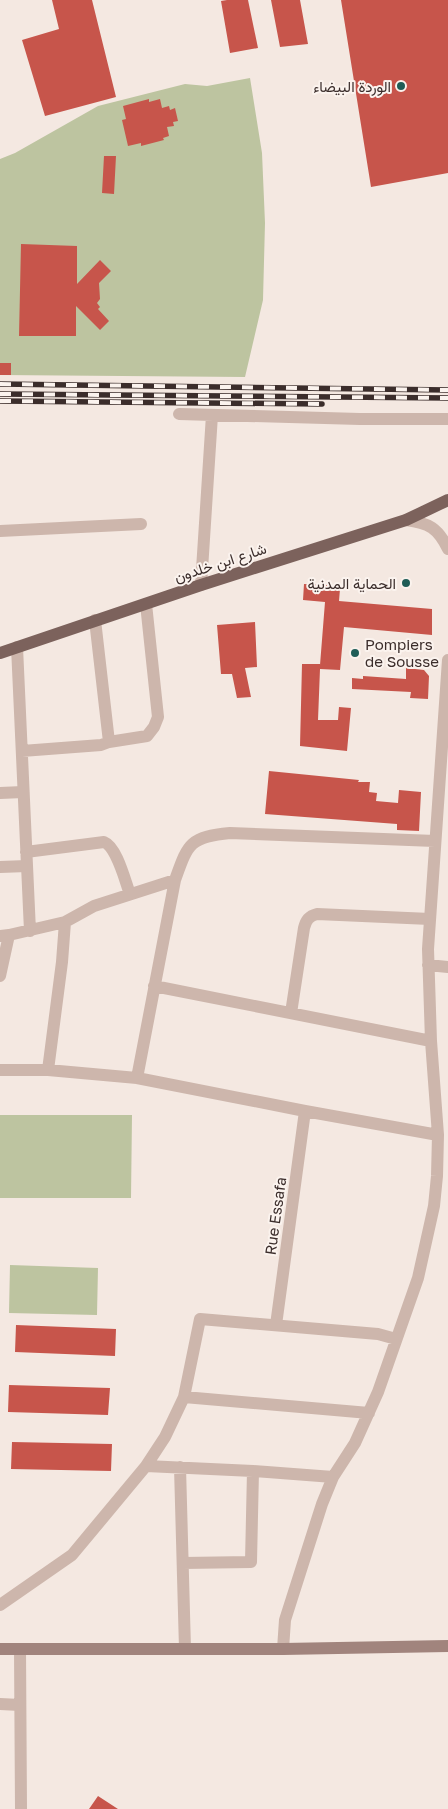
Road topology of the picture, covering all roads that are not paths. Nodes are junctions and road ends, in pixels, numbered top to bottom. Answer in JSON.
{"nodes":[{"id":1,"x":179,"y":414,"type":"dead end"},
{"id":2,"x":212,"y":416,"type":"junction"},
{"id":3,"x":448,"y":419,"type":"edge"},
{"id":4,"x":448,"y":500,"type":"edge"},
{"id":5,"x":406,"y":520,"type":"junction"},
{"id":6,"x":141,"y":524,"type":"dead end"},
{"id":7,"x":0,"y":531,"type":"edge"},
{"id":8,"x":448,"y":550,"type":"edge"},
{"id":9,"x":200,"y":585,"type":"junction"},
{"id":10,"x":146,"y":604,"type":"junction"},
{"id":11,"x":95,"y":620,"type":"junction"},
{"id":12,"x":17,"y":647,"type":"junction"},
{"id":13,"x":0,"y":654,"type":"edge"},
{"id":14,"x":448,"y":660,"type":"edge"},
{"id":15,"x":109,"y":742,"type":"junction"},
{"id":16,"x":22,"y":751,"type":"junction"},
{"id":17,"x":0,"y":792,"type":"edge"},
{"id":18,"x":23,"y":792,"type":"junction"},
{"id":19,"x":436,"y":841,"type":"junction"},
{"id":20,"x":26,"y":852,"type":"junction"},
{"id":21,"x":27,"y":866,"type":"junction"},
{"id":22,"x":0,"y":867,"type":"edge"},
{"id":23,"x":175,"y":880,"type":"junction"},
{"id":24,"x":130,"y":894,"type":"junction"},
{"id":25,"x":430,"y":919,"type":"junction"},
{"id":26,"x":65,"y":922,"type":"junction"},
{"id":27,"x":30,"y":931,"type":"junction"},
{"id":28,"x":4,"y":936,"type":"edge"},
{"id":29,"x":428,"y":965,"type":"junction"},
{"id":30,"x":448,"y":967,"type":"edge"},
{"id":31,"x":0,"y":976,"type":"edge"},
{"id":32,"x":154,"y":986,"type":"junction"},
{"id":33,"x":291,"y":1013,"type":"junction"},
{"id":34,"x":431,"y":1041,"type":"junction"},
{"id":35,"x":0,"y":1070,"type":"edge"},
{"id":36,"x":48,"y":1070,"type":"junction"},
{"id":37,"x":137,"y":1078,"type":"junction"},
{"id":38,"x":442,"y":1092,"type":"edge"},
{"id":39,"x":305,"y":1111,"type":"junction"},
{"id":40,"x":438,"y":1135,"type":"junction"},
{"id":41,"x":276,"y":1325,"type":"junction"},
{"id":42,"x":396,"y":1339,"type":"junction"},
{"id":43,"x":184,"y":1397,"type":"junction"},
{"id":44,"x":369,"y":1413,"type":"junction"},
{"id":45,"x":146,"y":1466,"type":"junction"},
{"id":46,"x":180,"y":1467,"type":"junction"},
{"id":47,"x":253,"y":1471,"type":"junction"},
{"id":48,"x":333,"y":1477,"type":"junction"},
{"id":49,"x":183,"y":1563,"type":"junction"},
{"id":50,"x":0,"y":1605,"type":"edge"},
{"id":51,"x":448,"y":1646,"type":"edge"},
{"id":52,"x":0,"y":1649,"type":"edge"},
{"id":53,"x":20,"y":1649,"type":"junction"},
{"id":54,"x":185,"y":1649,"type":"junction"},
{"id":55,"x":282,"y":1649,"type":"junction"},
{"id":56,"x":0,"y":1704,"type":"edge"},
{"id":57,"x":20,"y":1705,"type":"junction"},
{"id":58,"x":21,"y":1809,"type":"edge"}],
"edges":[{"from":1,"to":2,"type":"street"},
{"from":2,"to":3,"type":"street"},
{"from":2,"to":9,"type":"street"},
{"from":4,"to":5,"type":"main road","name":"شارع ابن خلدون"},
{"from":5,"to":8,"type":"street"},
{"from":5,"to":9,"type":"main road","name":"شارع ابن خلدون"},
{"from":6,"to":7,"type":"street"},
{"from":9,"to":10,"type":"main road","name":"شارع ابن خلدون"},
{"from":10,"to":11,"type":"main road","name":"شارع ابن خلدون"},
{"from":10,"to":15,"type":"street"},
{"from":11,"to":12,"type":"main road","name":"شارع ابن خلدون"},
{"from":11,"to":15,"type":"street"},
{"from":12,"to":13,"type":"main road","name":"شارع ابن خلدون"},
{"from":12,"to":16,"type":"street"},
{"from":14,"to":19,"type":"street"},
{"from":15,"to":16,"type":"street"},
{"from":16,"to":18,"type":"street"},
{"from":17,"to":18,"type":"street"},
{"from":18,"to":20,"type":"street"},
{"from":19,"to":23,"type":"street"},
{"from":19,"to":25,"type":"street"},
{"from":20,"to":21,"type":"street"},
{"from":20,"to":24,"type":"street"},
{"from":21,"to":22,"type":"street"},
{"from":21,"to":27,"type":"street"},
{"from":23,"to":24,"type":"street"},
{"from":23,"to":32,"type":"street"},
{"from":24,"to":26,"type":"street"},
{"from":25,"to":29,"type":"street"},
{"from":25,"to":33,"type":"street"},
{"from":26,"to":27,"type":"street"},
{"from":26,"to":36,"type":"street"},
{"from":27,"to":28,"type":"street"},
{"from":28,"to":31,"type":"street"},
{"from":29,"to":30,"type":"street"},
{"from":29,"to":34,"type":"street"},
{"from":32,"to":33,"type":"street"},
{"from":32,"to":37,"type":"street"},
{"from":33,"to":34,"type":"street"},
{"from":34,"to":38,"type":"street"},
{"from":35,"to":36,"type":"street"},
{"from":36,"to":37,"type":"street"},
{"from":37,"to":39,"type":"street"},
{"from":38,"to":40,"type":"street"},
{"from":39,"to":40,"type":"street"},
{"from":39,"to":41,"type":"street","name":"Rue Essafa"},
{"from":40,"to":42,"type":"street"},
{"from":41,"to":42,"type":"street"},
{"from":41,"to":43,"type":"street"},
{"from":42,"to":44,"type":"street"},
{"from":43,"to":44,"type":"street"},
{"from":43,"to":45,"type":"street"},
{"from":44,"to":48,"type":"street"},
{"from":45,"to":46,"type":"street"},
{"from":45,"to":50,"type":"street"},
{"from":46,"to":47,"type":"street"},
{"from":46,"to":49,"type":"street"},
{"from":47,"to":48,"type":"street"},
{"from":47,"to":49,"type":"street"},
{"from":48,"to":55,"type":"street"},
{"from":49,"to":54,"type":"street"},
{"from":51,"to":55,"type":"street"},
{"from":52,"to":53,"type":"street"},
{"from":53,"to":54,"type":"street"},
{"from":53,"to":57,"type":"street"},
{"from":54,"to":55,"type":"street"},
{"from":56,"to":57,"type":"street"},
{"from":57,"to":58,"type":"street"}]}
